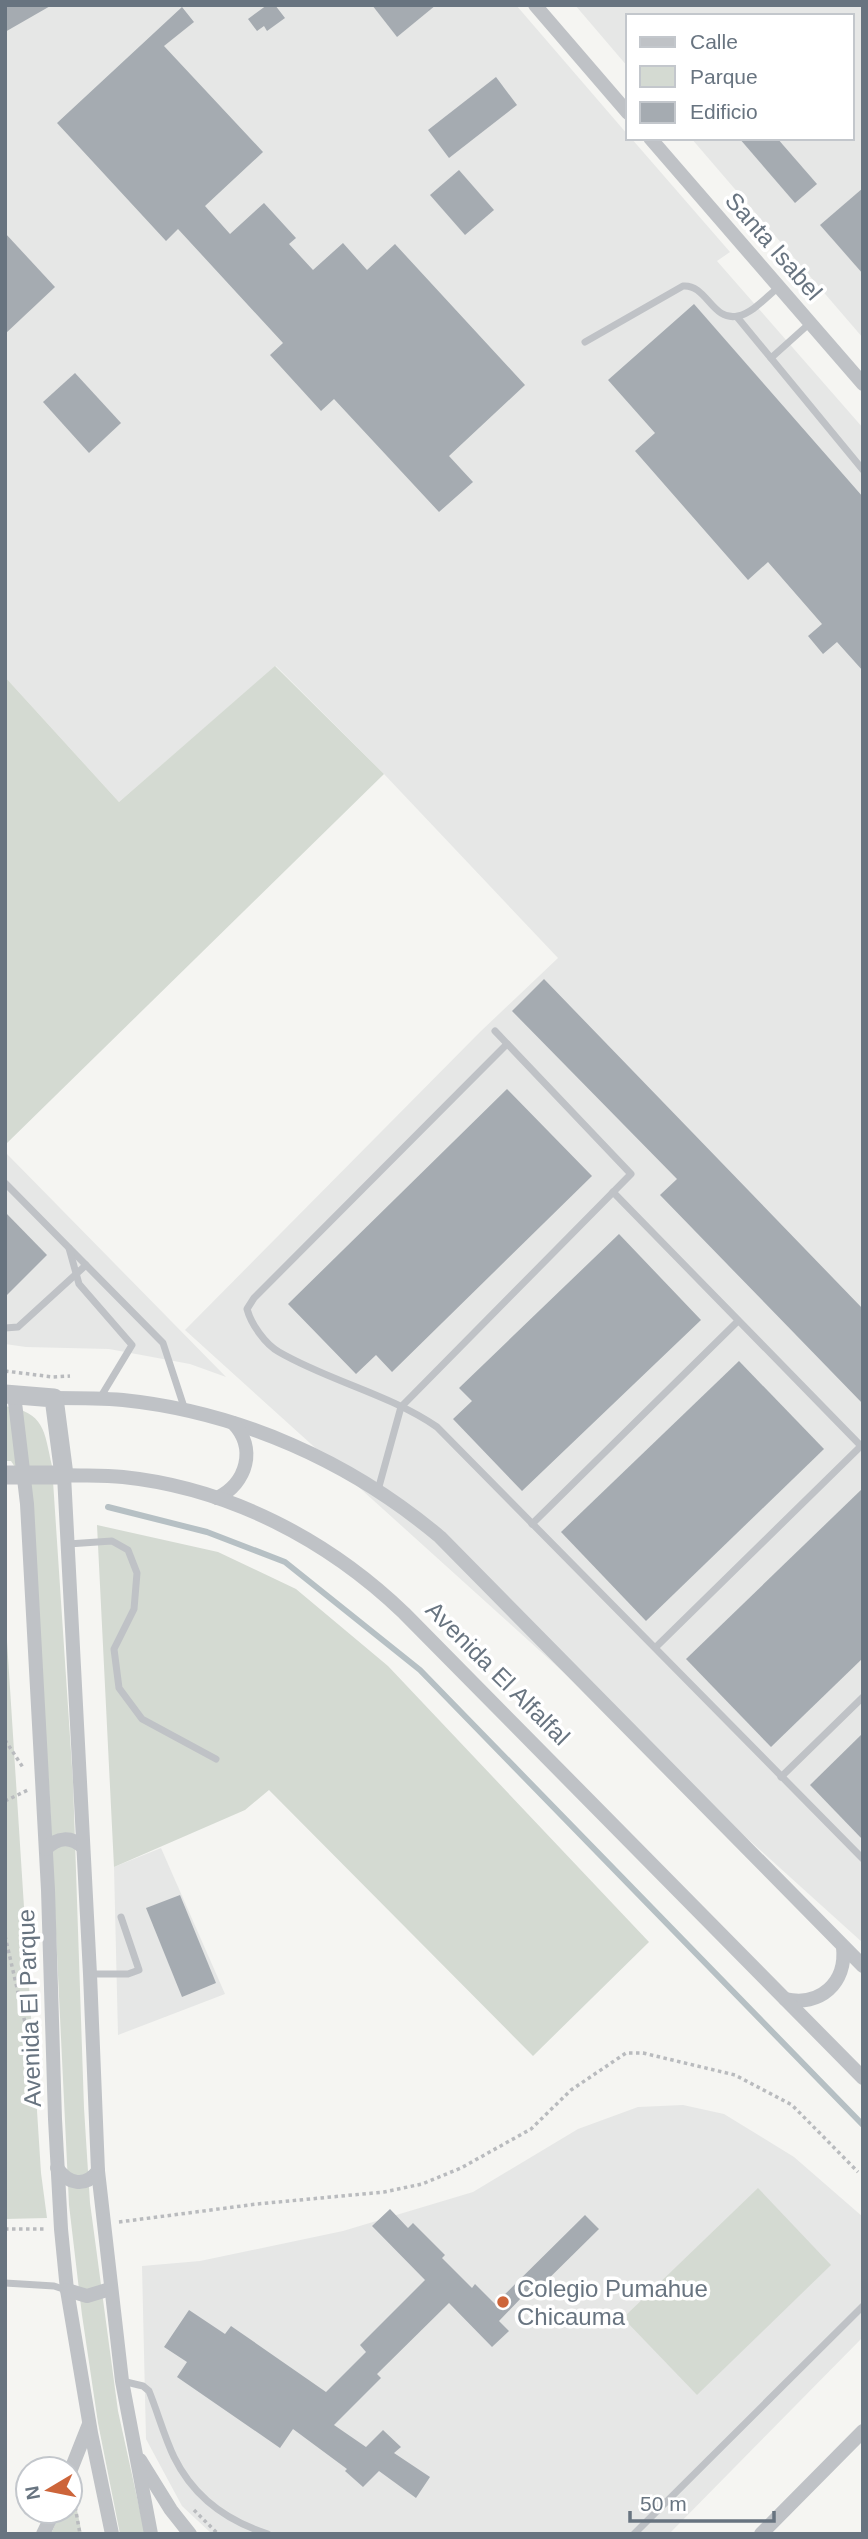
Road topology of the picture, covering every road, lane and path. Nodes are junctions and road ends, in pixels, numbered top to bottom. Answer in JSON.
{"nodes":[{"id":1,"x":535,"y":5,"type":"edge"},
{"id":2,"x":626,"y":111,"type":"edge"},
{"id":3,"x":652,"y":140,"type":"edge"},
{"id":4,"x":779,"y":287,"type":"junction"},
{"id":5,"x":737,"y":317,"type":"junction"},
{"id":6,"x":810,"y":324,"type":"junction"},
{"id":7,"x":585,"y":342,"type":"dead end"},
{"id":8,"x":771,"y":358,"type":"junction"},
{"id":9,"x":863,"y":384,"type":"edge"},
{"id":10,"x":863,"y":471,"type":"edge"},
{"id":11,"x":495,"y":1031,"type":"dead end"},
{"id":12,"x":507,"y":1044,"type":"junction"},
{"id":13,"x":5,"y":1182,"type":"edge"},
{"id":14,"x":612,"y":1192,"type":"junction"},
{"id":15,"x":68,"y":1247,"type":"junction"},
{"id":16,"x":86,"y":1265,"type":"junction"},
{"id":17,"x":76,"y":1275,"type":"junction"},
{"id":18,"x":738,"y":1321,"type":"junction"},
{"id":19,"x":5,"y":1328,"type":"edge"},
{"id":20,"x":5,"y":1371,"type":"edge"},
{"id":21,"x":71,"y":1376,"type":"dead end"},
{"id":22,"x":10,"y":1394,"type":"edge"},
{"id":23,"x":54,"y":1398,"type":"junction"},
{"id":24,"x":99,"y":1399,"type":"junction"},
{"id":25,"x":401,"y":1407,"type":"junction"},
{"id":26,"x":185,"y":1411,"type":"junction"},
{"id":27,"x":233,"y":1423,"type":"junction"},
{"id":28,"x":862,"y":1447,"type":"edge"},
{"id":29,"x":15,"y":1475,"type":"edge"},
{"id":30,"x":64,"y":1475,"type":"junction"},
{"id":31,"x":377,"y":1490,"type":"junction"},
{"id":32,"x":218,"y":1498,"type":"junction"},
{"id":33,"x":532,"y":1524,"type":"junction"},
{"id":34,"x":68,"y":1544,"type":"junction"},
{"id":35,"x":656,"y":1647,"type":"junction"},
{"id":36,"x":863,"y":1697,"type":"edge"},
{"id":37,"x":5,"y":1740,"type":"edge"},
{"id":38,"x":216,"y":1759,"type":"dead end"},
{"id":39,"x":29,"y":1777,"type":"dead end"},
{"id":40,"x":781,"y":1777,"type":"junction"},
{"id":41,"x":29,"y":1789,"type":"dead end"},
{"id":42,"x":5,"y":1801,"type":"edge"},
{"id":43,"x":83,"y":1847,"type":"junction"},
{"id":44,"x":46,"y":1849,"type":"junction"},
{"id":45,"x":863,"y":1859,"type":"edge"},
{"id":46,"x":121,"y":1917,"type":"dead end"},
{"id":47,"x":843,"y":1947,"type":"junction"},
{"id":48,"x":863,"y":1966,"type":"edge"},
{"id":49,"x":90,"y":1974,"type":"junction"},
{"id":50,"x":785,"y":2000,"type":"junction"},
{"id":51,"x":863,"y":2078,"type":"edge"},
{"id":52,"x":57,"y":2168,"type":"junction"},
{"id":53,"x":98,"y":2171,"type":"junction"},
{"id":54,"x":858,"y":2172,"type":"dead end"},
{"id":55,"x":152,"y":2218,"type":"dead end"},
{"id":56,"x":36,"y":2229,"type":"dead end"},
{"id":57,"x":5,"y":2230,"type":"edge"},
{"id":58,"x":5,"y":2283,"type":"edge"},
{"id":59,"x":110,"y":2288,"type":"junction"},
{"id":60,"x":67,"y":2290,"type":"junction"},
{"id":61,"x":863,"y":2306,"type":"edge"},
{"id":62,"x":122,"y":2381,"type":"junction"},
{"id":63,"x":89,"y":2423,"type":"junction"},
{"id":64,"x":863,"y":2431,"type":"edge"},
{"id":65,"x":133,"y":2448,"type":"junction"},
{"id":66,"x":77,"y":2455,"type":"edge"},
{"id":67,"x":112,"y":2534,"type":"edge"},
{"id":68,"x":151,"y":2534,"type":"edge"},
{"id":69,"x":190,"y":2534,"type":"edge"},
{"id":70,"x":268,"y":2534,"type":"edge"},
{"id":71,"x":634,"y":2534,"type":"edge"},
{"id":72,"x":761,"y":2534,"type":"edge"}],
"edges":[{"from":1,"to":2,"type":"street"},
{"from":3,"to":4,"type":"street","name":"Santa Isabel"},
{"from":4,"to":5,"type":"lane"},
{"from":4,"to":6,"type":"street","name":"Santa Isabel"},
{"from":5,"to":7,"type":"lane"},
{"from":5,"to":8,"type":"lane"},
{"from":6,"to":8,"type":"lane"},
{"from":6,"to":9,"type":"street","name":"Santa Isabel"},
{"from":8,"to":10,"type":"lane"},
{"from":11,"to":12,"type":"lane"},
{"from":12,"to":14,"type":"lane"},
{"from":12,"to":25,"type":"lane"},
{"from":13,"to":15,"type":"lane"},
{"from":14,"to":18,"type":"lane"},
{"from":14,"to":25,"type":"lane"},
{"from":15,"to":16,"type":"lane"},
{"from":15,"to":17,"type":"lane"},
{"from":16,"to":17,"type":"lane"},
{"from":16,"to":26,"type":"lane"},
{"from":17,"to":19,"type":"lane"},
{"from":17,"to":24,"type":"lane"},
{"from":18,"to":28,"type":"lane"},
{"from":18,"to":33,"type":"lane"},
{"from":20,"to":21,"type":"path"},
{"from":22,"to":23,"type":"street"},
{"from":22,"to":29,"type":"street","name":"Avenida El Parque"},
{"from":23,"to":24,"type":"street"},
{"from":23,"to":30,"type":"street"},
{"from":24,"to":26,"type":"street"},
{"from":25,"to":31,"type":"lane"},
{"from":25,"to":33,"type":"lane"},
{"from":26,"to":27,"type":"street"},
{"from":27,"to":31,"type":"street"},
{"from":27,"to":32,"type":"street"},
{"from":28,"to":35,"type":"lane"},
{"from":29,"to":30,"type":"street","name":"Avenida El Alfalfal"},
{"from":29,"to":44,"type":"street","name":"Avenida El Parque"},
{"from":30,"to":32,"type":"street","name":"Avenida El Alfalfal"},
{"from":30,"to":34,"type":"street"},
{"from":31,"to":47,"type":"street"},
{"from":32,"to":50,"type":"street","name":"Avenida El Alfalfal"},
{"from":33,"to":35,"type":"lane"},
{"from":34,"to":38,"type":"lane"},
{"from":34,"to":43,"type":"street"},
{"from":35,"to":40,"type":"lane"},
{"from":36,"to":40,"type":"lane"},
{"from":37,"to":39,"type":"path"},
{"from":40,"to":45,"type":"lane"},
{"from":41,"to":42,"type":"path"},
{"from":43,"to":44,"type":"street"},
{"from":43,"to":49,"type":"street"},
{"from":44,"to":52,"type":"street","name":"Avenida El Parque"},
{"from":46,"to":49,"type":"lane"},
{"from":47,"to":48,"type":"street"},
{"from":47,"to":50,"type":"street"},
{"from":49,"to":53,"type":"street"},
{"from":50,"to":51,"type":"street","name":"Avenida El Alfalfal"},
{"from":52,"to":53,"type":"street"},
{"from":52,"to":60,"type":"street","name":"Avenida El Parque"},
{"from":53,"to":59,"type":"street"},
{"from":54,"to":55,"type":"path"},
{"from":56,"to":57,"type":"path"},
{"from":58,"to":60,"type":"lane"},
{"from":59,"to":60,"type":"street"},
{"from":59,"to":62,"type":"street"},
{"from":60,"to":63,"type":"street","name":"Avenida El Parque"},
{"from":61,"to":71,"type":"lane"},
{"from":62,"to":65,"type":"street"},
{"from":62,"to":70,"type":"lane"},
{"from":63,"to":66,"type":"street"},
{"from":63,"to":67,"type":"street","name":"Avenida El Parque"},
{"from":64,"to":72,"type":"street"},
{"from":65,"to":68,"type":"street"},
{"from":65,"to":69,"type":"street"}]}
